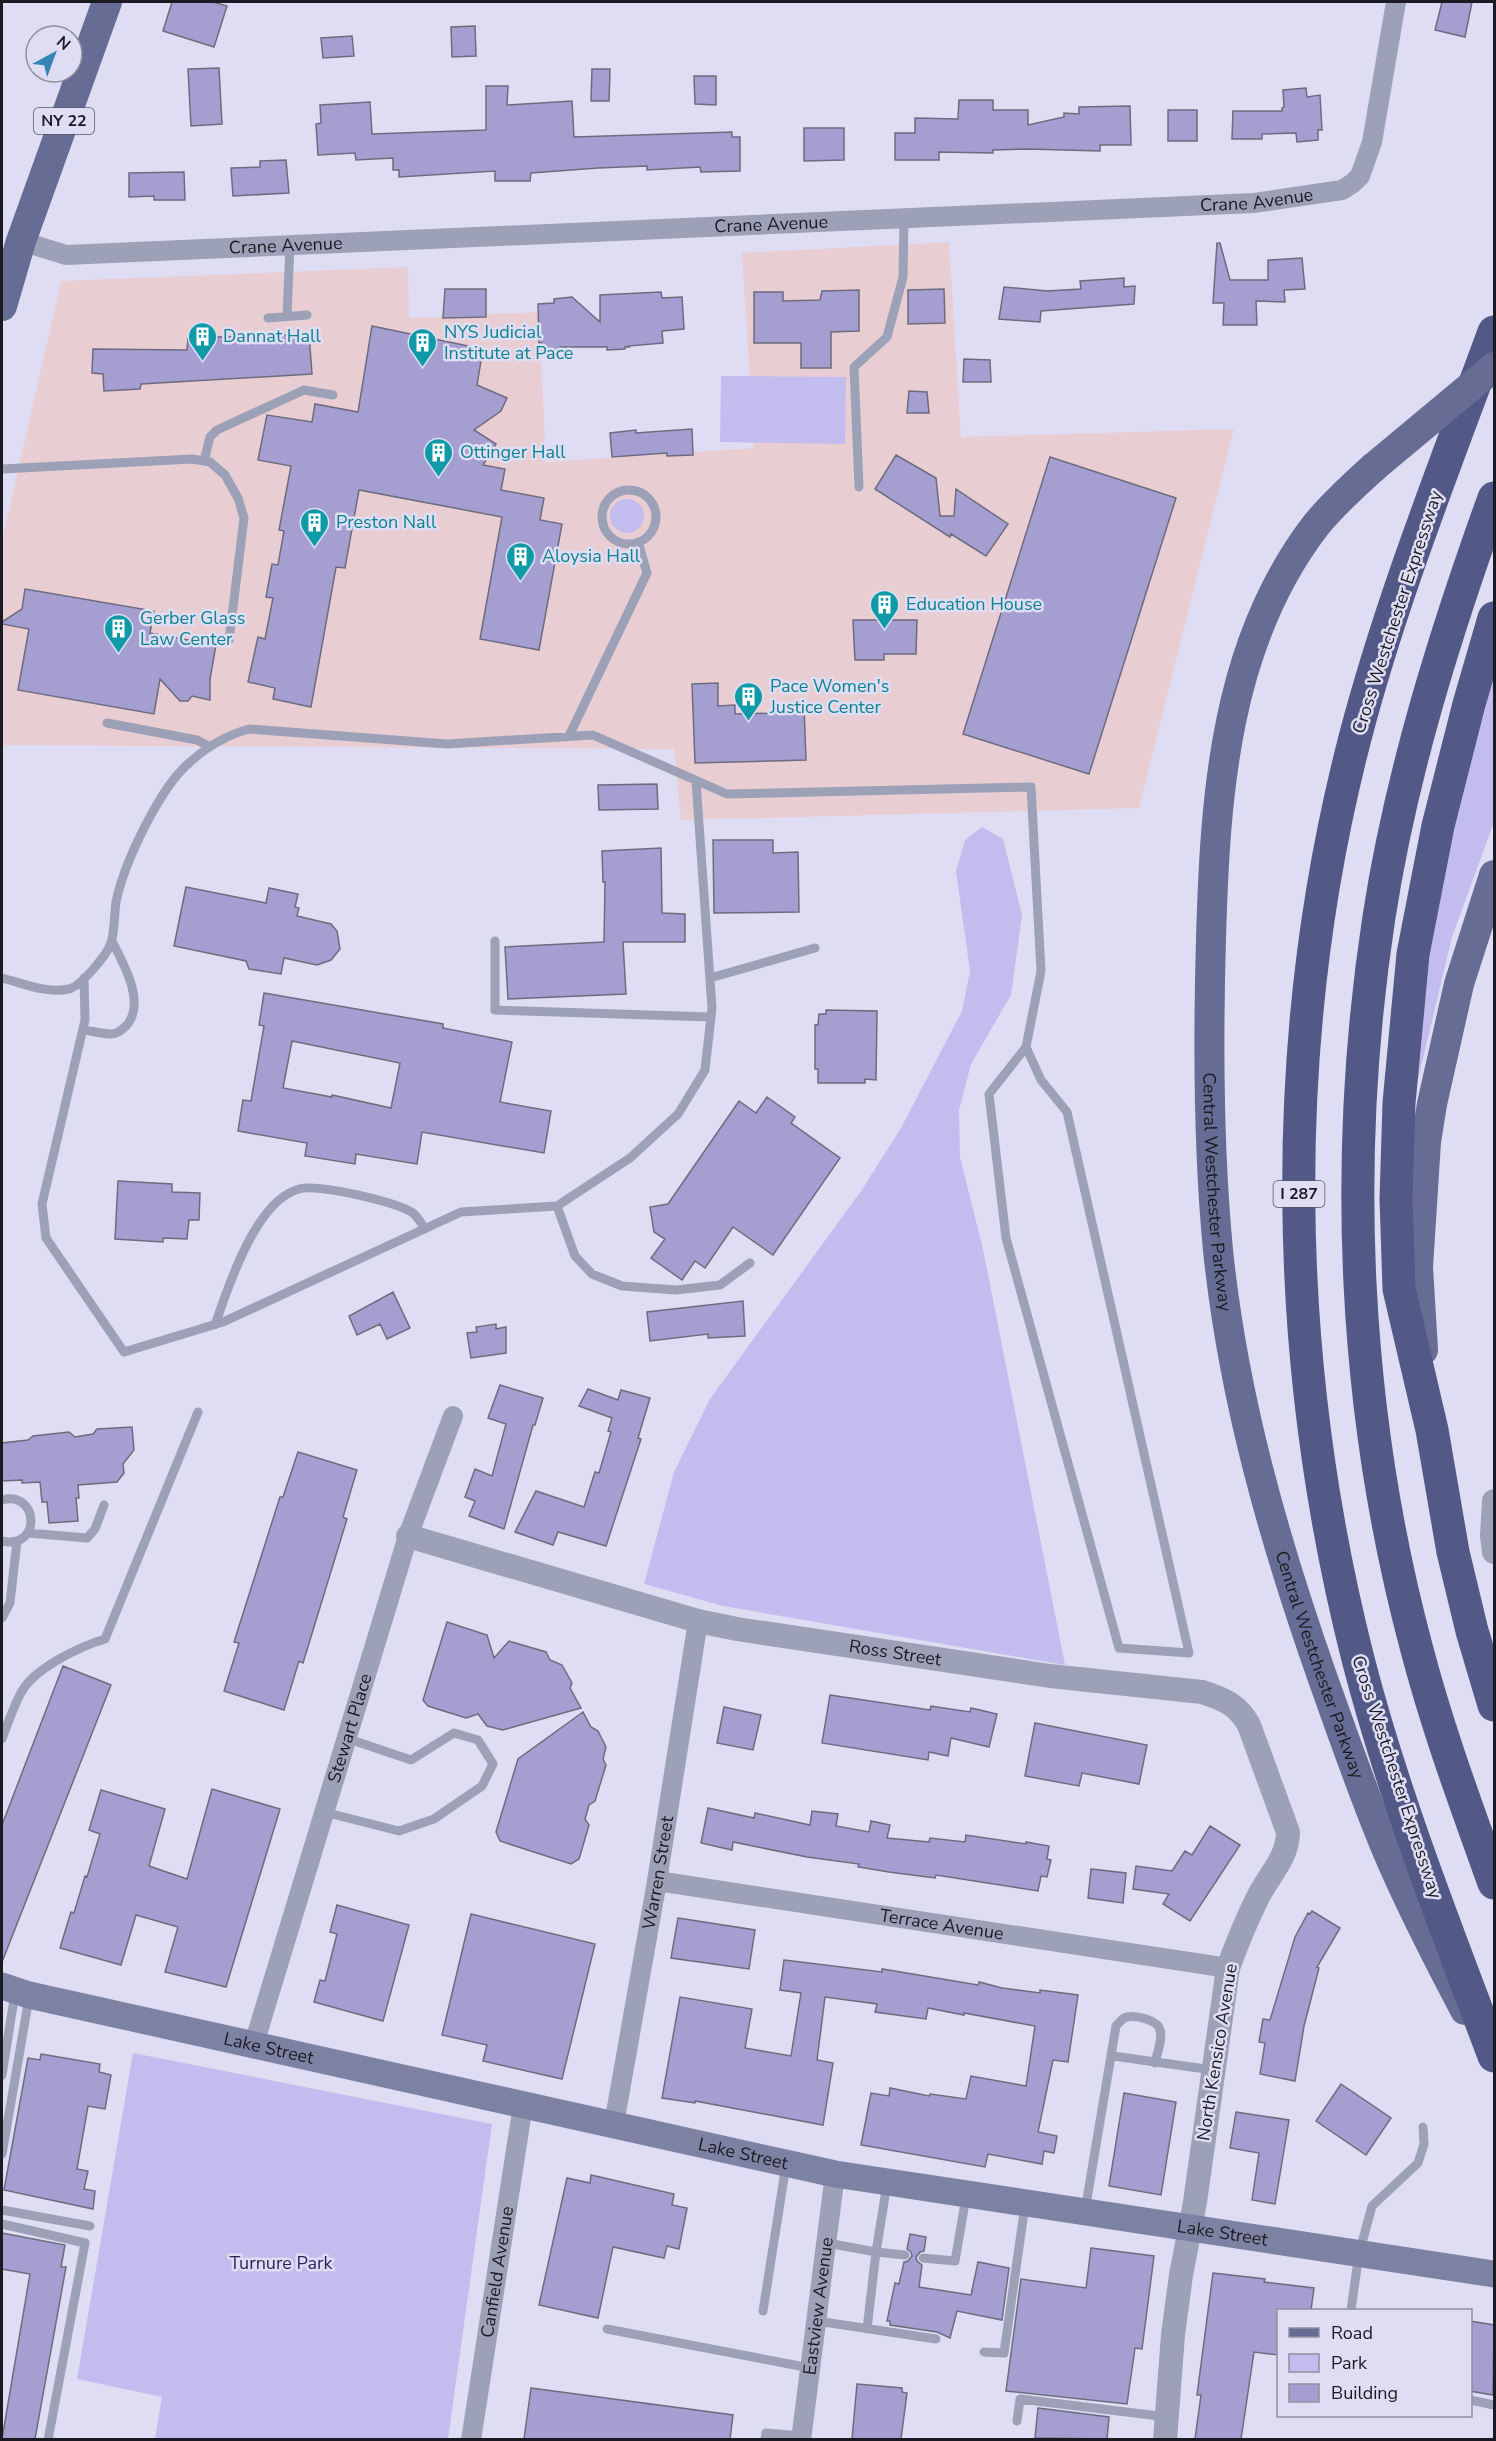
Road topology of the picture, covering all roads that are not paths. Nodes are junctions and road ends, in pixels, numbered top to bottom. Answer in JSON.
{"nodes":[{"id":1,"x":107,"y":2,"type":"edge"},
{"id":2,"x":1396,"y":2,"type":"edge"},
{"id":3,"x":904,"y":219,"type":"junction"},
{"id":4,"x":16,"y":240,"type":"junction"},
{"id":5,"x":290,"y":245,"type":"junction"},
{"id":6,"x":2,"y":306,"type":"edge"},
{"id":7,"x":307,"y":315,"type":"dead end"},
{"id":8,"x":287,"y":316,"type":"junction"},
{"id":9,"x":268,"y":318,"type":"dead end"},
{"id":10,"x":1494,"y":332,"type":"edge"},
{"id":11,"x":1494,"y":367,"type":"edge"},
{"id":12,"x":333,"y":395,"type":"dead end"},
{"id":13,"x":204,"y":461,"type":"junction"},
{"id":14,"x":2,"y":469,"type":"edge"},
{"id":15,"x":859,"y":487,"type":"dead end"},
{"id":16,"x":1494,"y":498,"type":"edge"},
{"id":17,"x":638,"y":542,"type":"junction"},
{"id":18,"x":1494,"y":618,"type":"edge"},
{"id":19,"x":229,"y":640,"type":"dead end"},
{"id":20,"x":107,"y":723,"type":"dead end"},
{"id":21,"x":569,"y":736,"type":"junction"},
{"id":22,"x":210,"y":747,"type":"junction"},
{"id":23,"x":696,"y":781,"type":"junction"},
{"id":24,"x":1494,"y":875,"type":"edge"},
{"id":25,"x":112,"y":941,"type":"junction"},
{"id":26,"x":495,"y":941,"type":"dead end"},
{"id":27,"x":815,"y":948,"type":"dead end"},
{"id":28,"x":2,"y":978,"type":"edge"},
{"id":29,"x":84,"y":978,"type":"junction"},
{"id":30,"x":710,"y":978,"type":"junction"},
{"id":31,"x":711,"y":1017,"type":"junction"},
{"id":32,"x":83,"y":1030,"type":"junction"},
{"id":33,"x":1026,"y":1047,"type":"junction"},
{"id":34,"x":557,"y":1206,"type":"junction"},
{"id":35,"x":425,"y":1229,"type":"junction"},
{"id":36,"x":750,"y":1263,"type":"dead end"},
{"id":37,"x":215,"y":1325,"type":"junction"},
{"id":38,"x":198,"y":1412,"type":"dead end"},
{"id":39,"x":453,"y":1416,"type":"dead end"},
{"id":40,"x":1432,"y":1430,"type":"junction"},
{"id":41,"x":2,"y":1500,"type":"edge"},
{"id":42,"x":1494,"y":1501,"type":"edge"},
{"id":43,"x":104,"y":1505,"type":"dead end"},
{"id":44,"x":28,"y":1533,"type":"junction"},
{"id":45,"x":408,"y":1536,"type":"junction"},
{"id":46,"x":2,"y":1541,"type":"edge"},
{"id":47,"x":17,"y":1541,"type":"junction"},
{"id":48,"x":1494,"y":1552,"type":"edge"},
{"id":49,"x":2,"y":1618,"type":"edge"},
{"id":50,"x":698,"y":1621,"type":"junction"},
{"id":51,"x":1494,"y":1705,"type":"edge"},
{"id":52,"x":346,"y":1738,"type":"junction"},
{"id":53,"x":2,"y":1739,"type":"edge"},
{"id":54,"x":324,"y":1812,"type":"junction"},
{"id":55,"x":1285,"y":1853,"type":"joint"},
{"id":56,"x":657,"y":1881,"type":"junction"},
{"id":57,"x":1494,"y":1883,"type":"edge"},
{"id":58,"x":1228,"y":1968,"type":"junction"},
{"id":59,"x":15,"y":1991,"type":"edge"},
{"id":60,"x":254,"y":2044,"type":"junction"},
{"id":61,"x":1113,"y":2056,"type":"junction"},
{"id":62,"x":1494,"y":2056,"type":"edge"},
{"id":63,"x":1155,"y":2063,"type":"junction"},
{"id":64,"x":1494,"y":2067,"type":"edge"},
{"id":65,"x":1213,"y":2070,"type":"junction"},
{"id":66,"x":2,"y":2075,"type":"edge"},
{"id":67,"x":523,"y":2105,"type":"junction"},
{"id":68,"x":615,"y":2124,"type":"junction"},
{"id":69,"x":1423,"y":2127,"type":"dead end"},
{"id":70,"x":2,"y":2154,"type":"edge"},
{"id":71,"x":787,"y":2163,"type":"junction"},
{"id":72,"x":836,"y":2174,"type":"junction"},
{"id":73,"x":888,"y":2182,"type":"junction"},
{"id":74,"x":966,"y":2194,"type":"junction"},
{"id":75,"x":1025,"y":2203,"type":"junction"},
{"id":76,"x":2,"y":2210,"type":"edge"},
{"id":77,"x":1085,"y":2212,"type":"junction"},
{"id":78,"x":2,"y":2224,"type":"edge"},
{"id":79,"x":90,"y":2226,"type":"dead end"},
{"id":80,"x":1191,"y":2229,"type":"junction"},
{"id":81,"x":827,"y":2244,"type":"junction"},
{"id":82,"x":876,"y":2252,"type":"junction"},
{"id":83,"x":1359,"y":2254,"type":"junction"},
{"id":84,"x":905,"y":2255,"type":"dead end"},
{"id":85,"x":923,"y":2258,"type":"dead end"},
{"id":86,"x":1488,"y":2273,"type":"edge"},
{"id":87,"x":1351,"y":2309,"type":"edge"},
{"id":88,"x":763,"y":2311,"type":"dead end"},
{"id":89,"x":817,"y":2321,"type":"junction"},
{"id":90,"x":607,"y":2329,"type":"dead end"},
{"id":91,"x":867,"y":2329,"type":"junction"},
{"id":92,"x":936,"y":2339,"type":"dead end"},
{"id":93,"x":984,"y":2352,"type":"dead end"},
{"id":94,"x":810,"y":2368,"type":"junction"},
{"id":95,"x":1472,"y":2400,"type":"edge"},
{"id":96,"x":1494,"y":2405,"type":"edge"},
{"id":97,"x":1017,"y":2421,"type":"dead end"},
{"id":98,"x":1166,"y":2428,"type":"edge"},
{"id":99,"x":801,"y":2438,"type":"edge"},
{"id":100,"x":48,"y":2439,"type":"edge"},
{"id":101,"x":471,"y":2439,"type":"edge"},
{"id":102,"x":765,"y":2439,"type":"edge"}],
"edges":[{"from":1,"to":4,"type":"main road","number":"NY 22"},
{"from":2,"to":3,"type":"street","name":"Crane Avenue"},
{"from":3,"to":5,"type":"street","name":"Crane Avenue"},
{"from":3,"to":15,"type":"lane"},
{"from":4,"to":5,"type":"street","name":"Crane Avenue"},
{"from":4,"to":6,"type":"main road","number":"NY 22"},
{"from":5,"to":8,"type":"lane"},
{"from":7,"to":8,"type":"lane"},
{"from":8,"to":9,"type":"lane"},
{"from":10,"to":62,"type":"highway","name":"Cross Westchester Expressway","number":"I 287"},
{"from":11,"to":64,"type":"main road","name":"Central Westchester Parkway","bridge":true},
{"from":12,"to":13,"type":"lane"},
{"from":13,"to":14,"type":"lane"},
{"from":13,"to":19,"type":"lane"},
{"from":16,"to":57,"type":"highway"},
{"from":17,"to":17,"type":"lane"},
{"from":17,"to":21,"type":"lane"},
{"from":18,"to":40,"type":"highway"},
{"from":20,"to":22,"type":"lane"},
{"from":21,"to":22,"type":"lane"},
{"from":21,"to":23,"type":"lane"},
{"from":22,"to":25,"type":"lane"},
{"from":23,"to":30,"type":"lane"},
{"from":23,"to":33,"type":"lane"},
{"from":24,"to":40,"type":"main road"},
{"from":25,"to":29,"type":"lane"},
{"from":25,"to":32,"type":"lane"},
{"from":26,"to":31,"type":"lane"},
{"from":27,"to":30,"type":"lane"},
{"from":28,"to":29,"type":"lane"},
{"from":29,"to":32,"type":"lane"},
{"from":30,"to":31,"type":"lane"},
{"from":31,"to":34,"type":"lane"},
{"from":32,"to":37,"type":"lane"},
{"from":33,"to":33,"type":"lane"},
{"from":34,"to":35,"type":"lane"},
{"from":34,"to":36,"type":"lane"},
{"from":35,"to":37,"type":"lane"},
{"from":35,"to":37,"type":"lane"},
{"from":38,"to":53,"type":"lane"},
{"from":39,"to":45,"type":"street","name":"Stewart Place"},
{"from":40,"to":51,"type":"highway"},
{"from":41,"to":44,"type":"lane"},
{"from":42,"to":48,"type":"street"},
{"from":43,"to":44,"type":"lane"},
{"from":44,"to":47,"type":"lane"},
{"from":45,"to":50,"type":"street","name":"Ross Street"},
{"from":45,"to":52,"type":"street","name":"Stewart Place"},
{"from":46,"to":47,"type":"lane"},
{"from":47,"to":49,"type":"lane"},
{"from":50,"to":55,"type":"street","name":"Ross Street"},
{"from":50,"to":56,"type":"street","name":"Warren Street"},
{"from":52,"to":54,"type":"street","name":"Stewart Place"},
{"from":52,"to":54,"type":"lane"},
{"from":54,"to":60,"type":"street","name":"Stewart Place"},
{"from":55,"to":58,"type":"street","name":"North Kensico Avenue"},
{"from":56,"to":58,"type":"street","name":"Terrace Avenue"},
{"from":56,"to":68,"type":"street","name":"Warren Street"},
{"from":58,"to":65,"type":"street","name":"North Kensico Avenue"},
{"from":59,"to":60,"type":"main road","name":"Lake Street"},
{"from":59,"to":66,"type":"lane"},
{"from":59,"to":70,"type":"lane"},
{"from":60,"to":67,"type":"main road","name":"Lake Street"},
{"from":61,"to":63,"type":"lane"},
{"from":61,"to":63,"type":"lane"},
{"from":61,"to":77,"type":"lane"},
{"from":63,"to":65,"type":"lane"},
{"from":65,"to":80,"type":"street","name":"North Kensico Avenue"},
{"from":67,"to":68,"type":"main road","name":"Lake Street"},
{"from":67,"to":101,"type":"street","name":"Canfield Avenue"},
{"from":68,"to":71,"type":"main road","name":"Lake Street"},
{"from":69,"to":83,"type":"lane"},
{"from":71,"to":72,"type":"main road","name":"Lake Street"},
{"from":71,"to":88,"type":"lane"},
{"from":72,"to":73,"type":"main road","name":"Lake Street"},
{"from":72,"to":81,"type":"street","name":"Eastview Avenue"},
{"from":73,"to":74,"type":"main road","name":"Lake Street"},
{"from":73,"to":82,"type":"lane"},
{"from":74,"to":75,"type":"main road","name":"Lake Street"},
{"from":74,"to":85,"type":"lane"},
{"from":75,"to":77,"type":"main road","name":"Lake Street"},
{"from":75,"to":93,"type":"lane"},
{"from":76,"to":79,"type":"lane"},
{"from":77,"to":80,"type":"main road","name":"Lake Street"},
{"from":78,"to":100,"type":"lane"},
{"from":80,"to":83,"type":"main road","name":"Lake Street"},
{"from":80,"to":98,"type":"street","name":"North Kensico Avenue"},
{"from":81,"to":82,"type":"lane"},
{"from":81,"to":89,"type":"street","name":"Eastview Avenue"},
{"from":82,"to":84,"type":"lane"},
{"from":82,"to":91,"type":"lane"},
{"from":83,"to":86,"type":"main road","name":"Lake Street"},
{"from":83,"to":87,"type":"lane"},
{"from":89,"to":91,"type":"lane"},
{"from":89,"to":94,"type":"street","name":"Eastview Avenue"},
{"from":90,"to":94,"type":"lane"},
{"from":91,"to":92,"type":"lane"},
{"from":94,"to":99,"type":"street","name":"Eastview Avenue"},
{"from":95,"to":96,"type":"lane"},
{"from":97,"to":98,"type":"lane"},
{"from":99,"to":102,"type":"lane"}]}
